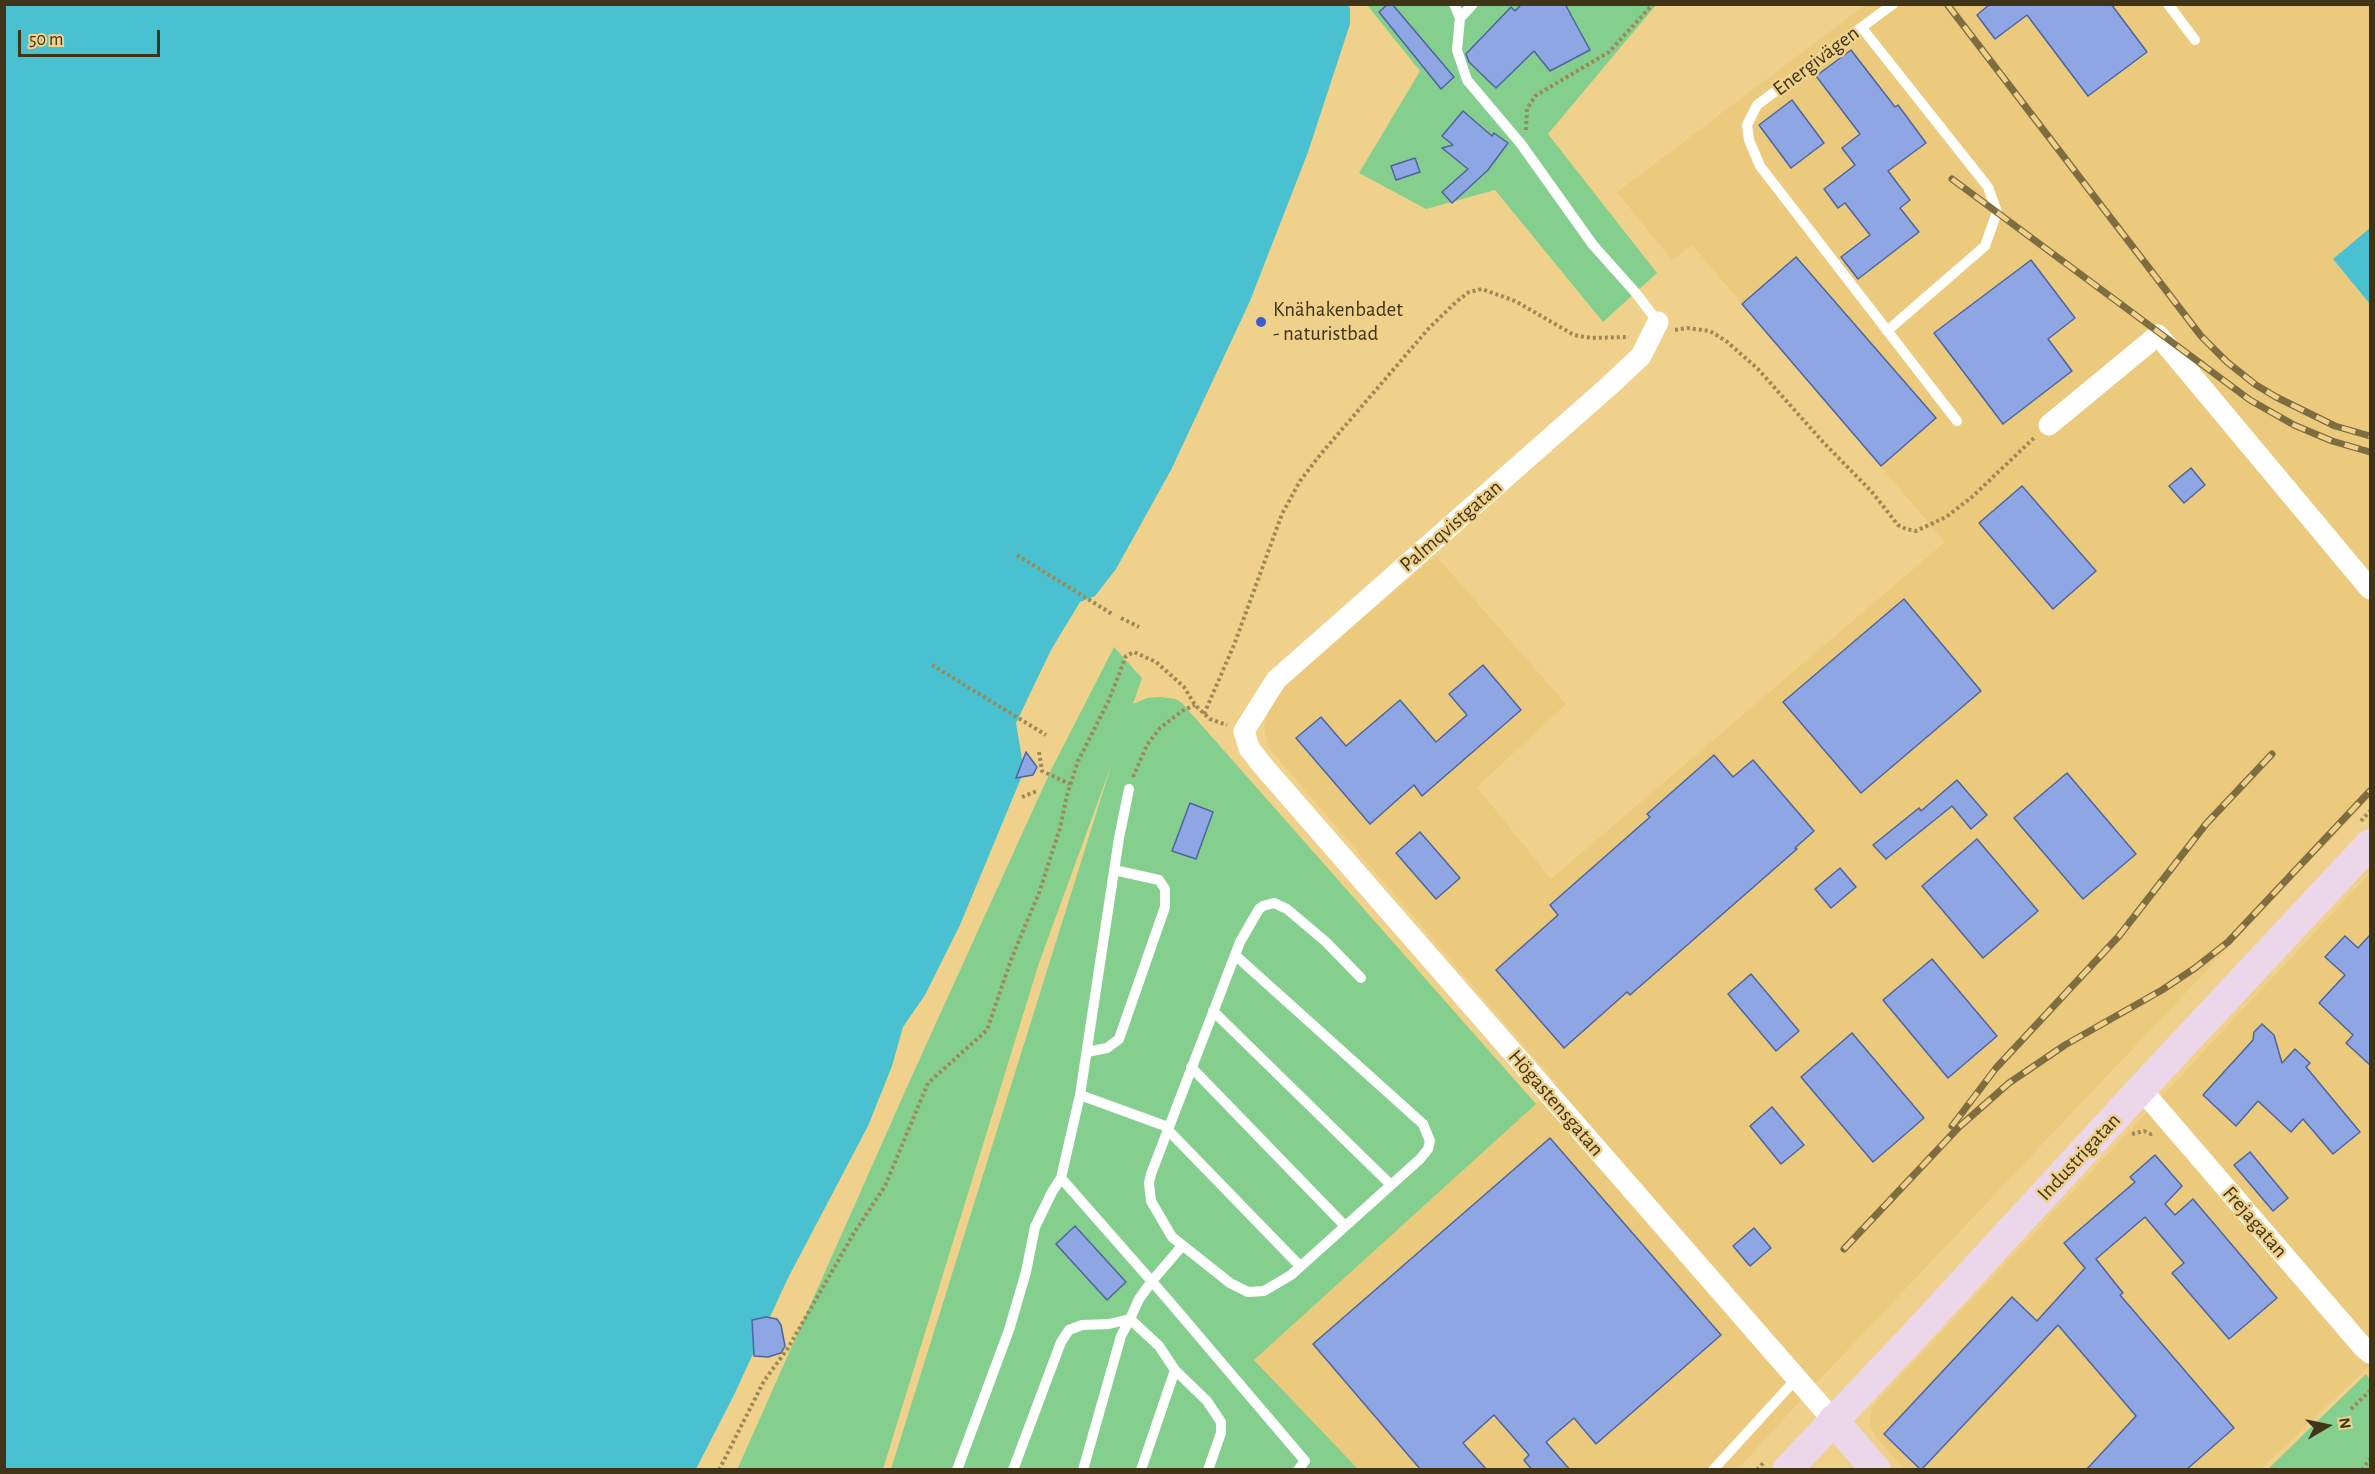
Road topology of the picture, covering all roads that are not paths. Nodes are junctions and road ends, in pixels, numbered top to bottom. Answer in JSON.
{"nodes":[{"id":1,"x":1455,"y":4,"type":"edge"},
{"id":2,"x":1473,"y":4,"type":"edge"},
{"id":3,"x":1893,"y":4,"type":"edge"},
{"id":4,"x":2168,"y":4,"type":"edge"},
{"id":5,"x":1460,"y":18,"type":"junction"},
{"id":6,"x":1862,"y":28,"type":"junction"},
{"id":7,"x":2195,"y":40,"type":"dead end"},
{"id":8,"x":1655,"y":328,"type":"joint"},
{"id":9,"x":1887,"y":331,"type":"junction"},
{"id":10,"x":1957,"y":421,"type":"dead end"},
{"id":11,"x":2049,"y":424,"type":"road end"},
{"id":12,"x":2370,"y":589,"type":"edge"},
{"id":13,"x":1244,"y":731,"type":"joint"},
{"id":14,"x":1129,"y":789,"type":"road end"},
{"id":15,"x":2370,"y":844,"type":"edge"},
{"id":16,"x":1114,"y":870,"type":"junction"},
{"id":17,"x":1235,"y":955,"type":"junction"},
{"id":18,"x":1361,"y":978,"type":"dead end"},
{"id":19,"x":1213,"y":1011,"type":"junction"},
{"id":20,"x":1087,"y":1052,"type":"junction"},
{"id":21,"x":1191,"y":1067,"type":"junction"},
{"id":22,"x":2141,"y":1089,"type":"junction"},
{"id":23,"x":1080,"y":1095,"type":"junction"},
{"id":24,"x":1168,"y":1128,"type":"junction"},
{"id":25,"x":1061,"y":1178,"type":"junction"},
{"id":26,"x":1391,"y":1185,"type":"junction"},
{"id":27,"x":1345,"y":1226,"type":"junction"},
{"id":28,"x":1182,"y":1246,"type":"junction"},
{"id":29,"x":1300,"y":1266,"type":"junction"},
{"id":30,"x":1152,"y":1281,"type":"junction"},
{"id":31,"x":1130,"y":1319,"type":"junction"},
{"id":32,"x":2370,"y":1353,"type":"edge"},
{"id":33,"x":1175,"y":1370,"type":"junction"},
{"id":34,"x":1796,"y":1379,"type":"junction"},
{"id":35,"x":1833,"y":1420,"type":"junction"},
{"id":36,"x":957,"y":1470,"type":"edge"},
{"id":37,"x":1013,"y":1470,"type":"edge"},
{"id":38,"x":1083,"y":1470,"type":"edge"},
{"id":39,"x":1141,"y":1470,"type":"edge"},
{"id":40,"x":1208,"y":1470,"type":"edge"},
{"id":41,"x":1298,"y":1470,"type":"edge"},
{"id":42,"x":1713,"y":1470,"type":"edge"},
{"id":43,"x":1787,"y":1470,"type":"edge"},
{"id":44,"x":1876,"y":1470,"type":"edge"}],
"edges":[{"from":1,"to":5,"type":"lane"},
{"from":2,"to":5,"type":"lane"},
{"from":3,"to":6,"type":"lane","name":"Energivägen"},
{"from":4,"to":7,"type":"lane"},
{"from":5,"to":8,"type":"lane"},
{"from":6,"to":9,"type":"lane"},
{"from":6,"to":9,"type":"lane","name":"Energivägen"},
{"from":8,"to":13,"type":"street","name":"Palmqvistgatan"},
{"from":9,"to":10,"type":"lane"},
{"from":11,"to":12,"type":"street"},
{"from":13,"to":34,"type":"street","name":"Högastensgatan"},
{"from":14,"to":16,"type":"lane"},
{"from":15,"to":22,"type":"street","name":"Industrigatan"},
{"from":16,"to":20,"type":"lane"},
{"from":16,"to":20,"type":"lane"},
{"from":17,"to":18,"type":"lane"},
{"from":17,"to":19,"type":"lane"},
{"from":17,"to":26,"type":"lane"},
{"from":19,"to":21,"type":"lane"},
{"from":19,"to":26,"type":"lane"},
{"from":20,"to":23,"type":"lane"},
{"from":21,"to":24,"type":"lane"},
{"from":21,"to":27,"type":"lane"},
{"from":22,"to":32,"type":"street","name":"Frejagatan"},
{"from":22,"to":35,"type":"street","name":"Industrigatan"},
{"from":23,"to":24,"type":"lane"},
{"from":23,"to":25,"type":"lane"},
{"from":24,"to":28,"type":"lane"},
{"from":24,"to":29,"type":"lane"},
{"from":25,"to":30,"type":"lane"},
{"from":25,"to":36,"type":"lane"},
{"from":26,"to":27,"type":"lane"},
{"from":27,"to":29,"type":"lane"},
{"from":28,"to":29,"type":"lane"},
{"from":28,"to":30,"type":"lane"},
{"from":30,"to":31,"type":"lane"},
{"from":30,"to":41,"type":"lane"},
{"from":31,"to":33,"type":"lane"},
{"from":31,"to":37,"type":"lane"},
{"from":31,"to":38,"type":"lane"},
{"from":33,"to":39,"type":"lane"},
{"from":33,"to":40,"type":"lane"},
{"from":34,"to":35,"type":"street","name":"Högastensgatan"},
{"from":34,"to":42,"type":"lane"},
{"from":35,"to":43,"type":"street","name":"Industrigatan"},
{"from":35,"to":44,"type":"street","name":"Högastensgatan"}]}
